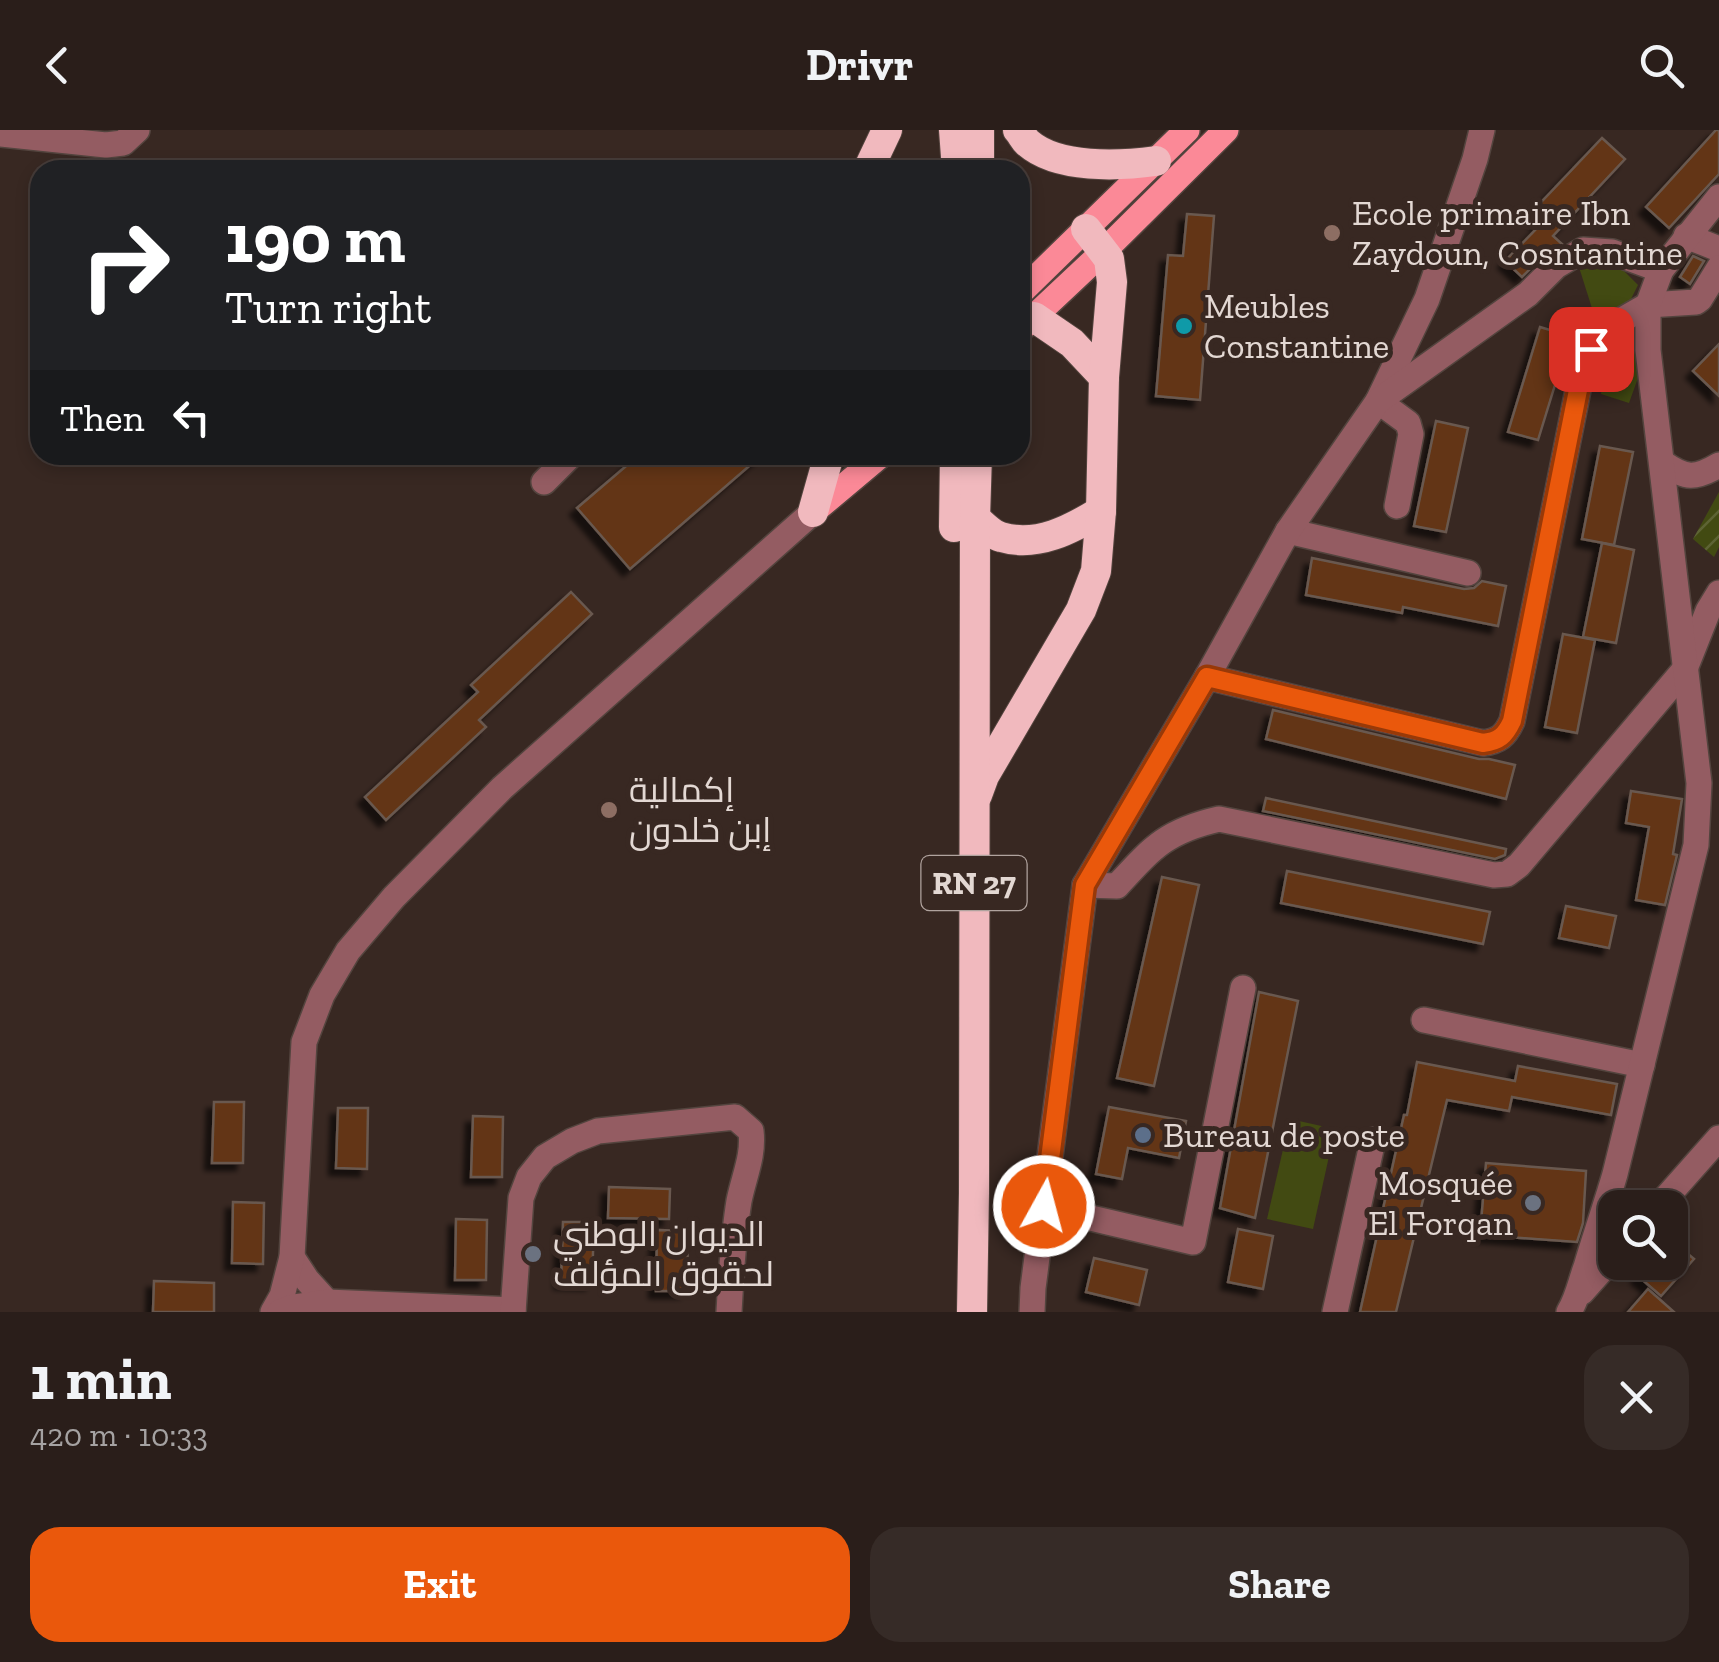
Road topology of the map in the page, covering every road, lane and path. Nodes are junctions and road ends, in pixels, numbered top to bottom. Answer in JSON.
{"nodes":[{"id":1,"x":137,"y":130,"type":"edge"},
{"id":2,"x":888,"y":130,"type":"edge"},
{"id":3,"x":954,"y":130,"type":"edge"},
{"id":4,"x":978,"y":130,"type":"edge"},
{"id":5,"x":1018,"y":130,"type":"edge"},
{"id":6,"x":1187,"y":130,"type":"edge"},
{"id":7,"x":1226,"y":130,"type":"edge"},
{"id":8,"x":1482,"y":130,"type":"edge"},
{"id":9,"x":0,"y":134,"type":"edge"},
{"id":10,"x":873,"y":160,"type":"edge"},
{"id":11,"x":956,"y":160,"type":"edge"},
{"id":12,"x":979,"y":160,"type":"edge"},
{"id":13,"x":1156,"y":161,"type":"junction"},
{"id":14,"x":1719,"y":197,"type":"edge"},
{"id":15,"x":1686,"y":236,"type":"junction"},
{"id":16,"x":1095,"y":240,"type":"junction"},
{"id":17,"x":1719,"y":249,"type":"edge"},
{"id":18,"x":1719,"y":268,"type":"edge"},
{"id":19,"x":1661,"y":270,"type":"junction"},
{"id":20,"x":1648,"y":305,"type":"junction"},
{"id":21,"x":1030,"y":310,"type":"edge"},
{"id":22,"x":1030,"y":320,"type":"edge"},
{"id":23,"x":1104,"y":377,"type":"junction"},
{"id":24,"x":1378,"y":401,"type":"junction"},
{"id":25,"x":1663,"y":463,"type":"junction"},
{"id":26,"x":561,"y":465,"type":"edge"},
{"id":27,"x":826,"y":465,"type":"edge"},
{"id":28,"x":853,"y":465,"type":"edge"},
{"id":29,"x":869,"y":465,"type":"edge"},
{"id":30,"x":955,"y":465,"type":"edge"},
{"id":31,"x":977,"y":465,"type":"edge"},
{"id":32,"x":1719,"y":465,"type":"edge"},
{"id":33,"x":544,"y":482,"type":"dead end"},
{"id":34,"x":1397,"y":506,"type":"dead end"},
{"id":35,"x":1101,"y":511,"type":"junction"},
{"id":36,"x":813,"y":512,"type":"junction"},
{"id":37,"x":975,"y":518,"type":"junction"},
{"id":38,"x":1288,"y":531,"type":"junction"},
{"id":39,"x":1468,"y":574,"type":"dead end"},
{"id":40,"x":1719,"y":593,"type":"edge"},
{"id":41,"x":1686,"y":669,"type":"junction"},
{"id":42,"x":1207,"y":677,"type":"junction"},
{"id":43,"x":974,"y":802,"type":"junction"},
{"id":44,"x":1085,"y":885,"type":"junction"},
{"id":45,"x":1243,"y":988,"type":"dead end"},
{"id":46,"x":1424,"y":1020,"type":"dead end"},
{"id":47,"x":1642,"y":1064,"type":"junction"},
{"id":48,"x":1719,"y":1138,"type":"edge"},
{"id":49,"x":1372,"y":1140,"type":"dead end"},
{"id":50,"x":1673,"y":1190,"type":"edge"},
{"id":51,"x":1044,"y":1206,"type":"junction"},
{"id":52,"x":292,"y":1257,"type":"junction"},
{"id":53,"x":1598,"y":1274,"type":"edge"},
{"id":54,"x":327,"y":1302,"type":"junction"},
{"id":55,"x":1574,"y":1303,"type":"edge"},
{"id":56,"x":513,"y":1311,"type":"edge"},
{"id":57,"x":276,"y":1312,"type":"edge"},
{"id":58,"x":729,"y":1312,"type":"edge"},
{"id":59,"x":957,"y":1312,"type":"edge"},
{"id":60,"x":972,"y":1312,"type":"edge"},
{"id":61,"x":1032,"y":1312,"type":"edge"},
{"id":62,"x":1335,"y":1312,"type":"edge"}],
"edges":[{"from":1,"to":9,"type":"street"},
{"from":2,"to":10,"type":"highway"},
{"from":3,"to":11,"type":"highway"},
{"from":4,"to":12,"type":"highway"},
{"from":5,"to":13,"type":"highway"},
{"from":6,"to":13,"type":"main road"},
{"from":7,"to":16,"type":"main road"},
{"from":8,"to":24,"type":"street"},
{"from":13,"to":16,"type":"main road"},
{"from":14,"to":15,"type":"street"},
{"from":15,"to":17,"type":"street"},
{"from":15,"to":19,"type":"street"},
{"from":16,"to":21,"type":"main road"},
{"from":16,"to":23,"type":"highway"},
{"from":18,"to":20,"type":"street"},
{"from":19,"to":20,"type":"street"},
{"from":19,"to":24,"type":"street"},
{"from":20,"to":25,"type":"street"},
{"from":20,"to":42,"type":"street"},
{"from":22,"to":23,"type":"highway"},
{"from":23,"to":35,"type":"highway"},
{"from":24,"to":34,"type":"street"},
{"from":24,"to":38,"type":"street"},
{"from":25,"to":32,"type":"street"},
{"from":25,"to":41,"type":"street"},
{"from":26,"to":33,"type":"street"},
{"from":27,"to":36,"type":"highway"},
{"from":28,"to":36,"type":"main road"},
{"from":29,"to":36,"type":"main road"},
{"from":30,"to":59,"type":"highway","number":"RN 27"},
{"from":31,"to":37,"type":"highway","number":"RN 27"},
{"from":35,"to":37,"type":"highway"},
{"from":35,"to":43,"type":"highway"},
{"from":36,"to":52,"type":"street"},
{"from":37,"to":43,"type":"highway","number":"RN 27"},
{"from":38,"to":39,"type":"street"},
{"from":38,"to":42,"type":"street"},
{"from":40,"to":41,"type":"street"},
{"from":41,"to":44,"type":"street"},
{"from":41,"to":47,"type":"street"},
{"from":42,"to":44,"type":"street"},
{"from":43,"to":60,"type":"highway","number":"RN 27"},
{"from":44,"to":51,"type":"street"},
{"from":45,"to":51,"type":"street"},
{"from":46,"to":47,"type":"street"},
{"from":47,"to":55,"type":"street"},
{"from":48,"to":50,"type":"street"},
{"from":49,"to":62,"type":"street"},
{"from":51,"to":61,"type":"street"},
{"from":52,"to":54,"type":"street"},
{"from":52,"to":57,"type":"street"},
{"from":53,"to":55,"type":"street"},
{"from":54,"to":56,"type":"street"},
{"from":54,"to":57,"type":"street"},
{"from":56,"to":58,"type":"street"}]}
